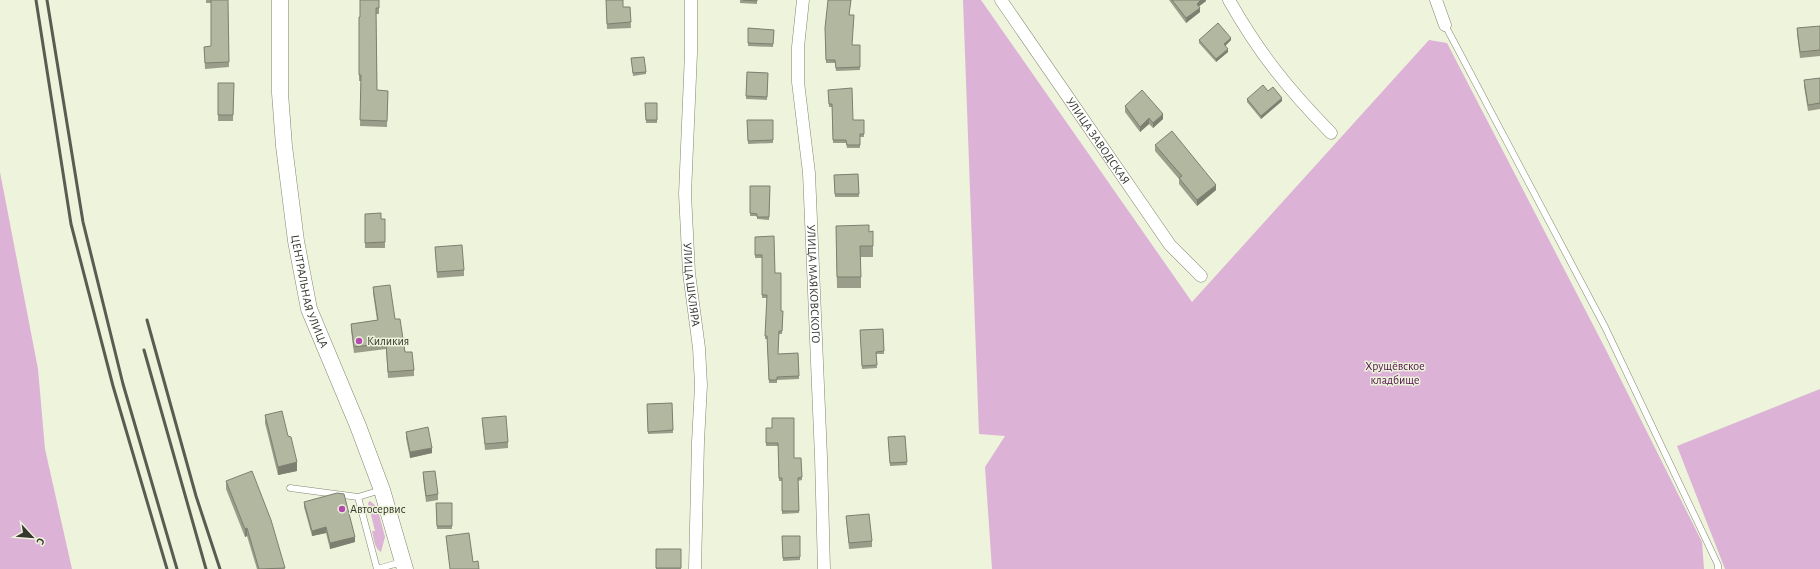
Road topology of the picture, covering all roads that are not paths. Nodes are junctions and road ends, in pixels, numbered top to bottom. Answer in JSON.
{"nodes":[{"id":1,"x":280,"y":0,"type":"edge"},
{"id":2,"x":691,"y":0,"type":"edge"},
{"id":3,"x":803,"y":0,"type":"edge"},
{"id":4,"x":1001,"y":0,"type":"edge"},
{"id":5,"x":1229,"y":0,"type":"edge"},
{"id":6,"x":1436,"y":0,"type":"edge"},
{"id":7,"x":1446,"y":25,"type":"joint"},
{"id":8,"x":1331,"y":133,"type":"dead end"},
{"id":9,"x":1201,"y":276,"type":"dead end"},
{"id":10,"x":290,"y":488,"type":"dead end"},
{"id":11,"x":382,"y":490,"type":"junction"},
{"id":12,"x":358,"y":497,"type":"junction"},
{"id":13,"x":404,"y":565,"type":"edge"},
{"id":14,"x":377,"y":569,"type":"edge"},
{"id":15,"x":696,"y":569,"type":"edge"},
{"id":16,"x":824,"y":569,"type":"edge"},
{"id":17,"x":1718,"y":569,"type":"edge"}],
"edges":[{"from":1,"to":11,"type":"main road","name":"ЦЕНТРАЛЬНАЯ УЛИЦА"},
{"from":2,"to":15,"type":"street","name":"УЛИЦА ШКЛЯРА"},
{"from":3,"to":16,"type":"street","name":"УЛИЦА МАЯКОВСКОГО"},
{"from":4,"to":9,"type":"street","name":"УЛИЦА ЗАВОДСКАЯ"},
{"from":5,"to":8,"type":"street"},
{"from":6,"to":7,"type":"street"},
{"from":7,"to":17,"type":"lane"},
{"from":10,"to":12,"type":"lane"},
{"from":11,"to":12,"type":"lane"},
{"from":11,"to":13,"type":"main road","name":"ЦЕНТРАЛЬНАЯ УЛИЦА"},
{"from":12,"to":14,"type":"lane"},
{"from":13,"to":14,"type":"lane"}]}
